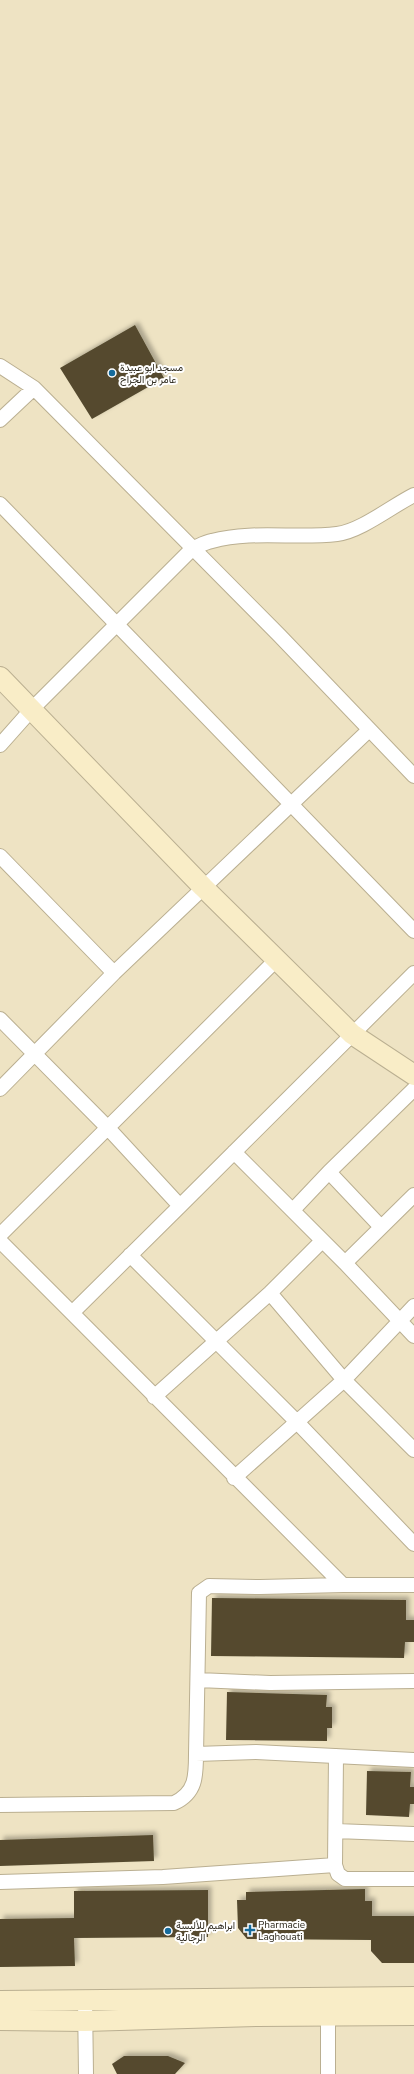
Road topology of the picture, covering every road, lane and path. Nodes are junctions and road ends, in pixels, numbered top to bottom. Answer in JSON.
{"nodes":[{"id":1,"x":0,"y":366,"type":"edge"},
{"id":2,"x":34,"y":388,"type":"junction"},
{"id":3,"x":0,"y":420,"type":"edge"},
{"id":4,"x":414,"y":495,"type":"edge"},
{"id":5,"x":0,"y":504,"type":"edge"},
{"id":6,"x":192,"y":549,"type":"junction"},
{"id":7,"x":115,"y":624,"type":"junction"},
{"id":8,"x":0,"y":677,"type":"edge"},
{"id":9,"x":32,"y":709,"type":"junction"},
{"id":10,"x":369,"y":730,"type":"junction"},
{"id":11,"x":0,"y":745,"type":"edge"},
{"id":12,"x":414,"y":776,"type":"edge"},
{"id":13,"x":291,"y":803,"type":"junction"},
{"id":14,"x":0,"y":856,"type":"edge"},
{"id":15,"x":203,"y":887,"type":"junction"},
{"id":16,"x":414,"y":931,"type":"edge"},
{"id":17,"x":278,"y":959,"type":"junction"},
{"id":18,"x":114,"y":973,"type":"junction"},
{"id":19,"x":414,"y":973,"type":"edge"},
{"id":20,"x":0,"y":1020,"type":"edge"},
{"id":21,"x":352,"y":1034,"type":"junction"},
{"id":22,"x":35,"y":1055,"type":"junction"},
{"id":23,"x":414,"y":1075,"type":"edge"},
{"id":24,"x":0,"y":1089,"type":"edge"},
{"id":25,"x":414,"y":1089,"type":"edge"},
{"id":26,"x":108,"y":1128,"type":"junction"},
{"id":27,"x":234,"y":1152,"type":"junction"},
{"id":28,"x":329,"y":1172,"type":"junction"},
{"id":29,"x":414,"y":1195,"type":"edge"},
{"id":30,"x":180,"y":1206,"type":"junction"},
{"id":31,"x":293,"y":1210,"type":"junction"},
{"id":32,"x":382,"y":1227,"type":"junction"},
{"id":33,"x":0,"y":1235,"type":"edge"},
{"id":34,"x":322,"y":1240,"type":"junction"},
{"id":35,"x":0,"y":1241,"type":"edge"},
{"id":36,"x":130,"y":1255,"type":"junction"},
{"id":37,"x":345,"y":1263,"type":"junction"},
{"id":38,"x":270,"y":1293,"type":"junction"},
{"id":39,"x":414,"y":1306,"type":"edge"},
{"id":40,"x":72,"y":1313,"type":"junction"},
{"id":41,"x":399,"y":1321,"type":"junction"},
{"id":42,"x":414,"y":1336,"type":"edge"},
{"id":43,"x":216,"y":1341,"type":"junction"},
{"id":44,"x":344,"y":1380,"type":"junction"},
{"id":45,"x":154,"y":1397,"type":"junction"},
{"id":46,"x":296,"y":1421,"type":"junction"},
{"id":47,"x":414,"y":1450,"type":"edge"},
{"id":48,"x":234,"y":1478,"type":"junction"},
{"id":49,"x":414,"y":1544,"type":"edge"},
{"id":50,"x":343,"y":1585,"type":"junction"},
{"id":51,"x":414,"y":1585,"type":"edge"},
{"id":52,"x":198,"y":1680,"type":"junction"},
{"id":53,"x":414,"y":1681,"type":"edge"},
{"id":54,"x":196,"y":1754,"type":"junction"},
{"id":55,"x":336,"y":1756,"type":"junction"},
{"id":56,"x":414,"y":1760,"type":"edge"},
{"id":57,"x":0,"y":1805,"type":"edge"},
{"id":58,"x":336,"y":1831,"type":"junction"},
{"id":59,"x":414,"y":1834,"type":"edge"},
{"id":60,"x":335,"y":1866,"type":"junction"},
{"id":61,"x":414,"y":1879,"type":"edge"},
{"id":62,"x":0,"y":1882,"type":"edge"},
{"id":63,"x":414,"y":1997,"type":"edge"},
{"id":64,"x":85,"y":2000,"type":"junction"},
{"id":65,"x":0,"y":2001,"type":"edge"},
{"id":66,"x":328,"y":2007,"type":"junction"},
{"id":67,"x":414,"y":2015,"type":"edge"},
{"id":68,"x":0,"y":2020,"type":"edge"},
{"id":69,"x":85,"y":2021,"type":"junction"},
{"id":70,"x":86,"y":2074,"type":"edge"},
{"id":71,"x":328,"y":2074,"type":"edge"}],
"edges":[{"from":1,"to":2,"type":"street"},
{"from":2,"to":3,"type":"street"},
{"from":2,"to":6,"type":"street"},
{"from":4,"to":6,"type":"street"},
{"from":5,"to":7,"type":"street"},
{"from":6,"to":7,"type":"street"},
{"from":6,"to":10,"type":"street"},
{"from":7,"to":9,"type":"street"},
{"from":7,"to":13,"type":"street"},
{"from":8,"to":9,"type":"main road"},
{"from":9,"to":11,"type":"street"},
{"from":9,"to":15,"type":"main road"},
{"from":10,"to":12,"type":"street"},
{"from":10,"to":13,"type":"street"},
{"from":13,"to":15,"type":"street"},
{"from":13,"to":16,"type":"street"},
{"from":14,"to":18,"type":"street"},
{"from":15,"to":17,"type":"main road"},
{"from":15,"to":18,"type":"street"},
{"from":17,"to":21,"type":"main road"},
{"from":17,"to":26,"type":"street"},
{"from":18,"to":22,"type":"street"},
{"from":19,"to":21,"type":"street"},
{"from":20,"to":22,"type":"street"},
{"from":21,"to":23,"type":"main road"},
{"from":21,"to":27,"type":"street"},
{"from":22,"to":24,"type":"street"},
{"from":22,"to":26,"type":"street"},
{"from":25,"to":28,"type":"street"},
{"from":26,"to":30,"type":"street"},
{"from":26,"to":33,"type":"street"},
{"from":27,"to":30,"type":"street"},
{"from":27,"to":31,"type":"street"},
{"from":28,"to":31,"type":"street"},
{"from":28,"to":32,"type":"street"},
{"from":29,"to":32,"type":"street"},
{"from":30,"to":36,"type":"street"},
{"from":31,"to":34,"type":"street"},
{"from":32,"to":37,"type":"street"},
{"from":34,"to":37,"type":"street"},
{"from":34,"to":38,"type":"street"},
{"from":35,"to":40,"type":"street"},
{"from":36,"to":40,"type":"street"},
{"from":36,"to":43,"type":"street"},
{"from":37,"to":41,"type":"street"},
{"from":38,"to":43,"type":"street"},
{"from":38,"to":44,"type":"street"},
{"from":39,"to":41,"type":"street"},
{"from":40,"to":45,"type":"street"},
{"from":41,"to":42,"type":"street"},
{"from":41,"to":44,"type":"street"},
{"from":43,"to":45,"type":"street"},
{"from":43,"to":46,"type":"street"},
{"from":44,"to":46,"type":"street"},
{"from":44,"to":47,"type":"street"},
{"from":45,"to":48,"type":"street"},
{"from":46,"to":48,"type":"street"},
{"from":46,"to":49,"type":"street"},
{"from":48,"to":50,"type":"street"},
{"from":50,"to":51,"type":"street"},
{"from":50,"to":52,"type":"street"},
{"from":52,"to":53,"type":"street"},
{"from":52,"to":54,"type":"street"},
{"from":54,"to":55,"type":"street"},
{"from":54,"to":57,"type":"street"},
{"from":55,"to":56,"type":"street"},
{"from":55,"to":58,"type":"street"},
{"from":58,"to":59,"type":"street"},
{"from":58,"to":60,"type":"street"},
{"from":60,"to":61,"type":"street"},
{"from":60,"to":62,"type":"street"},
{"from":63,"to":66,"type":"main road"},
{"from":64,"to":65,"type":"main road"},
{"from":64,"to":66,"type":"main road"},
{"from":64,"to":69,"type":"street"},
{"from":66,"to":67,"type":"main road"},
{"from":66,"to":69,"type":"main road"},
{"from":66,"to":71,"type":"street"},
{"from":68,"to":69,"type":"main road"},
{"from":69,"to":70,"type":"street"}]}
